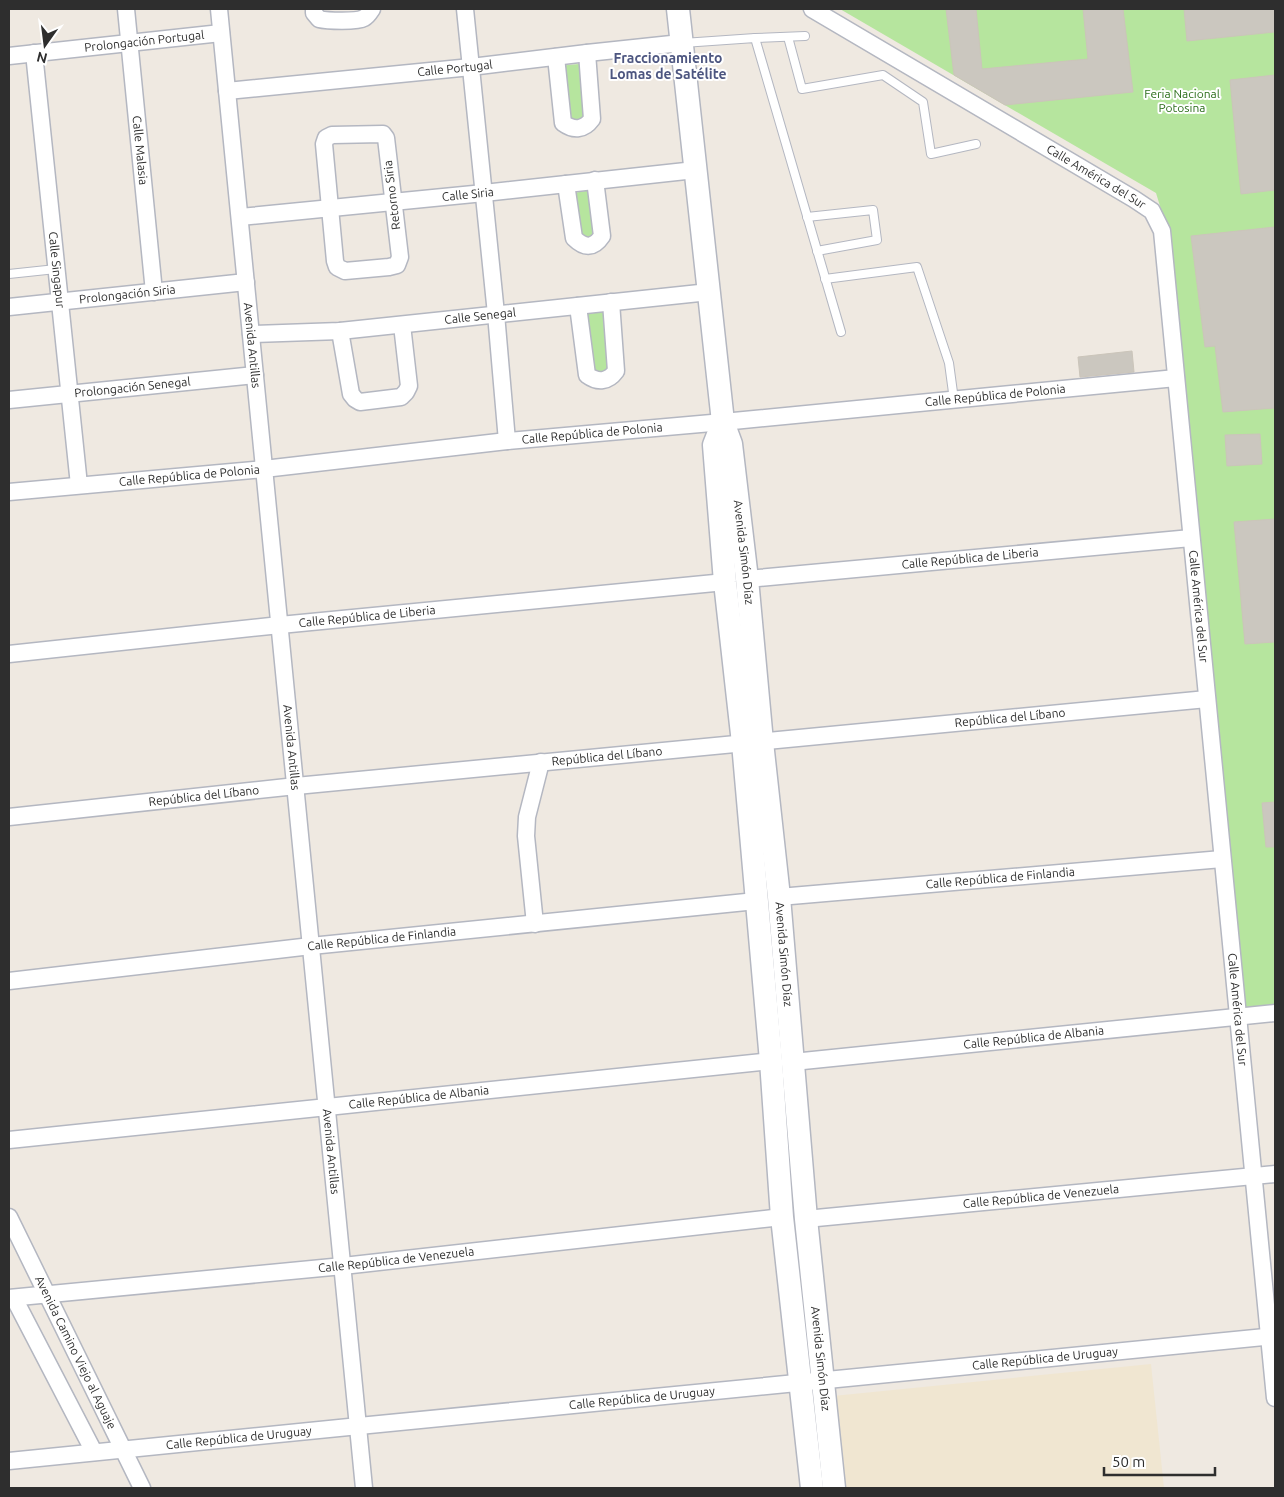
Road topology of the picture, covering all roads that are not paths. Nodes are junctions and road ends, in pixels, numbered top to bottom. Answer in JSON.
{"nodes":[{"id":1,"x":126,"y":9,"type":"edge"},
{"id":2,"x":219,"y":9,"type":"edge"},
{"id":3,"x":314,"y":9,"type":"edge"},
{"id":4,"x":372,"y":9,"type":"edge"},
{"id":5,"x":465,"y":9,"type":"edge"},
{"id":6,"x":678,"y":9,"type":"edge"},
{"id":7,"x":812,"y":9,"type":"edge"},
{"id":8,"x":221,"y":33,"type":"junction"},
{"id":9,"x":805,"y":36,"type":"dead end"},
{"id":10,"x":788,"y":37,"type":"junction"},
{"id":11,"x":755,"y":38,"type":"junction"},
{"id":12,"x":129,"y":43,"type":"junction"},
{"id":13,"x":681,"y":43,"type":"junction"},
{"id":14,"x":587,"y":52,"type":"junction"},
{"id":15,"x":34,"y":53,"type":"junction"},
{"id":16,"x":9,"y":56,"type":"edge"},
{"id":17,"x":556,"y":58,"type":"junction"},
{"id":18,"x":471,"y":67,"type":"junction"},
{"id":19,"x":227,"y":91,"type":"junction"},
{"id":20,"x":976,"y":144,"type":"dead end"},
{"id":21,"x":695,"y":170,"type":"junction"},
{"id":22,"x":595,"y":180,"type":"junction"},
{"id":23,"x":566,"y":184,"type":"junction"},
{"id":24,"x":484,"y":193,"type":"junction"},
{"id":25,"x":392,"y":202,"type":"junction"},
{"id":26,"x":330,"y":209,"type":"junction"},
{"id":27,"x":240,"y":217,"type":"junction"},
{"id":28,"x":808,"y":217,"type":"junction"},
{"id":29,"x":817,"y":251,"type":"junction"},
{"id":30,"x":56,"y":269,"type":"junction"},
{"id":31,"x":9,"y":274,"type":"edge"},
{"id":32,"x":826,"y":278,"type":"junction"},
{"id":33,"x":246,"y":282,"type":"junction"},
{"id":34,"x":154,"y":292,"type":"junction"},
{"id":35,"x":709,"y":292,"type":"junction"},
{"id":36,"x":60,"y":302,"type":"junction"},
{"id":37,"x":611,"y":302,"type":"junction"},
{"id":38,"x":578,"y":306,"type":"junction"},
{"id":39,"x":9,"y":307,"type":"edge"},
{"id":40,"x":496,"y":314,"type":"junction"},
{"id":41,"x":402,"y":325,"type":"junction"},
{"id":42,"x":340,"y":331,"type":"junction"},
{"id":43,"x":841,"y":332,"type":"dead end"},
{"id":44,"x":251,"y":334,"type":"junction"},
{"id":45,"x":255,"y":375,"type":"junction"},
{"id":46,"x":1176,"y":378,"type":"junction"},
{"id":47,"x":70,"y":395,"type":"junction"},
{"id":48,"x":9,"y":400,"type":"edge"},
{"id":49,"x":954,"y":400,"type":"junction"},
{"id":50,"x":723,"y":422,"type":"junction"},
{"id":51,"x":506,"y":441,"type":"junction"},
{"id":52,"x":264,"y":470,"type":"junction"},
{"id":53,"x":79,"y":485,"type":"junction"},
{"id":54,"x":9,"y":492,"type":"edge"},
{"id":55,"x":1191,"y":538,"type":"junction"},
{"id":56,"x":747,"y":579,"type":"junction"},
{"id":57,"x":725,"y":582,"type":"junction"},
{"id":58,"x":280,"y":625,"type":"junction"},
{"id":59,"x":9,"y":654,"type":"edge"},
{"id":60,"x":1207,"y":699,"type":"junction"},
{"id":61,"x":753,"y":742,"type":"junction"},
{"id":62,"x":541,"y":762,"type":"junction"},
{"id":63,"x":296,"y":786,"type":"junction"},
{"id":64,"x":9,"y":817,"type":"edge"},
{"id":65,"x":1222,"y":859,"type":"junction"},
{"id":66,"x":779,"y":897,"type":"junction"},
{"id":67,"x":756,"y":901,"type":"junction"},
{"id":68,"x":535,"y":924,"type":"junction"},
{"id":69,"x":311,"y":946,"type":"junction"},
{"id":70,"x":9,"y":981,"type":"edge"},
{"id":71,"x":1275,"y":1014,"type":"edge"},
{"id":72,"x":1238,"y":1017,"type":"junction"},
{"id":73,"x":770,"y":1062,"type":"junction"},
{"id":74,"x":793,"y":1062,"type":"junction"},
{"id":75,"x":327,"y":1107,"type":"junction"},
{"id":76,"x":9,"y":1140,"type":"edge"},
{"id":77,"x":1275,"y":1174,"type":"edge"},
{"id":78,"x":1254,"y":1176,"type":"junction"},
{"id":79,"x":9,"y":1217,"type":"edge"},
{"id":80,"x":782,"y":1217,"type":"junction"},
{"id":81,"x":806,"y":1219,"type":"junction"},
{"id":82,"x":343,"y":1266,"type":"junction"},
{"id":83,"x":47,"y":1294,"type":"junction"},
{"id":84,"x":12,"y":1298,"type":"edge"},
{"id":85,"x":1272,"y":1336,"type":"edge"},
{"id":86,"x":823,"y":1381,"type":"junction"},
{"id":87,"x":800,"y":1384,"type":"junction"},
{"id":88,"x":1275,"y":1398,"type":"edge"},
{"id":89,"x":359,"y":1426,"type":"junction"},
{"id":90,"x":124,"y":1450,"type":"junction"},
{"id":91,"x":94,"y":1452,"type":"junction"},
{"id":92,"x":9,"y":1461,"type":"edge"},
{"id":93,"x":142,"y":1488,"type":"edge"},
{"id":94,"x":364,"y":1488,"type":"edge"},
{"id":95,"x":812,"y":1488,"type":"edge"},
{"id":96,"x":834,"y":1488,"type":"edge"}],
"edges":[{"from":1,"to":12,"type":"street","name":"Calle Malasia"},
{"from":2,"to":8,"type":"street","name":"Avenida Antillas"},
{"from":3,"to":4,"type":"street"},
{"from":5,"to":18,"type":"street"},
{"from":6,"to":13,"type":"main road","name":"Avenida Simón Díaz"},
{"from":7,"to":46,"type":"street","name":"Calle América del Sur"},
{"from":8,"to":12,"type":"street","name":"Prolongación Portugal"},
{"from":8,"to":19,"type":"street","name":"Avenida Antillas"},
{"from":9,"to":10,"type":"lane"},
{"from":10,"to":11,"type":"lane"},
{"from":10,"to":20,"type":"lane"},
{"from":11,"to":13,"type":"lane"},
{"from":11,"to":28,"type":"lane"},
{"from":12,"to":15,"type":"street","name":"Prolongación Portugal"},
{"from":12,"to":34,"type":"street","name":"Calle Malasia"},
{"from":13,"to":14,"type":"street","name":"Calle Portugal"},
{"from":13,"to":21,"type":"main road","name":"Avenida Simón Díaz"},
{"from":14,"to":17,"type":"street","name":"Calle Portugal"},
{"from":14,"to":17,"type":"street"},
{"from":15,"to":16,"type":"street","name":"Prolongación Portugal"},
{"from":15,"to":30,"type":"street","name":"Calle Singapur"},
{"from":17,"to":18,"type":"street","name":"Calle Portugal"},
{"from":18,"to":19,"type":"street","name":"Calle Portugal"},
{"from":18,"to":24,"type":"street"},
{"from":19,"to":27,"type":"street","name":"Avenida Antillas"},
{"from":21,"to":22,"type":"street","name":"Calle Siria"},
{"from":21,"to":35,"type":"main road","name":"Avenida Simón Díaz"},
{"from":22,"to":23,"type":"street","name":"Calle Siria"},
{"from":22,"to":23,"type":"street"},
{"from":23,"to":24,"type":"street","name":"Calle Siria"},
{"from":24,"to":25,"type":"street","name":"Calle Siria"},
{"from":24,"to":40,"type":"street"},
{"from":25,"to":26,"type":"street","name":"Calle Siria"},
{"from":25,"to":26,"type":"street","name":"Retorno Siria"},
{"from":25,"to":26,"type":"street","name":"Retorno Siria"},
{"from":26,"to":27,"type":"street","name":"Calle Siria"},
{"from":27,"to":33,"type":"street","name":"Avenida Antillas"},
{"from":28,"to":29,"type":"lane"},
{"from":28,"to":29,"type":"lane"},
{"from":29,"to":32,"type":"lane"},
{"from":30,"to":31,"type":"lane"},
{"from":30,"to":36,"type":"street","name":"Calle Singapur"},
{"from":32,"to":43,"type":"lane"},
{"from":32,"to":49,"type":"lane"},
{"from":33,"to":34,"type":"street","name":"Prolongación Siria"},
{"from":33,"to":44,"type":"street","name":"Avenida Antillas"},
{"from":34,"to":36,"type":"street","name":"Prolongación Siria"},
{"from":35,"to":37,"type":"street","name":"Calle Senegal"},
{"from":35,"to":50,"type":"main road","name":"Avenida Simón Díaz"},
{"from":36,"to":39,"type":"street","name":"Prolongación Siria"},
{"from":36,"to":47,"type":"street","name":"Calle Singapur"},
{"from":37,"to":38,"type":"street","name":"Calle Senegal"},
{"from":37,"to":38,"type":"street"},
{"from":38,"to":40,"type":"street","name":"Calle Senegal"},
{"from":40,"to":41,"type":"street","name":"Calle Senegal"},
{"from":40,"to":51,"type":"street"},
{"from":41,"to":42,"type":"street","name":"Calle Senegal"},
{"from":41,"to":42,"type":"street"},
{"from":42,"to":44,"type":"street","name":"Calle Senegal"},
{"from":44,"to":45,"type":"street","name":"Avenida Antillas"},
{"from":45,"to":47,"type":"street","name":"Prolongación Senegal"},
{"from":45,"to":52,"type":"street","name":"Avenida Antillas"},
{"from":46,"to":49,"type":"street","name":"Calle República de Polonia"},
{"from":46,"to":55,"type":"street","name":"Calle América del Sur"},
{"from":47,"to":48,"type":"street","name":"Prolongación Senegal"},
{"from":47,"to":53,"type":"street","name":"Calle Singapur"},
{"from":49,"to":50,"type":"street","name":"Calle República de Polonia"},
{"from":50,"to":51,"type":"street","name":"Calle República de Polonia"},
{"from":50,"to":56,"type":"main road","name":"Avenida Simón Díaz"},
{"from":50,"to":57,"type":"main road","name":"Avenida Simón Díaz"},
{"from":51,"to":52,"type":"street","name":"Calle República de Polonia"},
{"from":52,"to":53,"type":"street","name":"Calle República de Polonia"},
{"from":52,"to":58,"type":"street","name":"Avenida Antillas"},
{"from":53,"to":54,"type":"street","name":"Calle República de Polonia"},
{"from":55,"to":56,"type":"street","name":"Calle República de Liberia"},
{"from":55,"to":60,"type":"street","name":"Calle América del Sur"},
{"from":56,"to":61,"type":"main road","name":"Avenida Simón Díaz"},
{"from":57,"to":58,"type":"street","name":"Calle República de Liberia"},
{"from":57,"to":61,"type":"main road","name":"Avenida Simón Díaz"},
{"from":58,"to":59,"type":"street","name":"Calle República de Liberia"},
{"from":58,"to":63,"type":"street","name":"Avenida Antillas"},
{"from":60,"to":61,"type":"street","name":"República del Líbano"},
{"from":60,"to":65,"type":"street","name":"Calle América del Sur"},
{"from":61,"to":62,"type":"street","name":"República del Líbano"},
{"from":61,"to":66,"type":"main road","name":"Avenida Simón Díaz"},
{"from":61,"to":67,"type":"main road","name":"Avenida Simón Díaz"},
{"from":62,"to":63,"type":"street","name":"República del Líbano"},
{"from":62,"to":68,"type":"street"},
{"from":63,"to":64,"type":"street","name":"República del Líbano"},
{"from":63,"to":69,"type":"street","name":"Avenida Antillas"},
{"from":65,"to":66,"type":"street","name":"Calle República de Finlandia"},
{"from":65,"to":72,"type":"street","name":"Calle América del Sur"},
{"from":66,"to":74,"type":"main road","name":"Avenida Simón Díaz"},
{"from":67,"to":68,"type":"street","name":"Calle República de Finlandia"},
{"from":67,"to":73,"type":"main road","name":"Avenida Simón Díaz"},
{"from":68,"to":69,"type":"street","name":"Calle República de Finlandia"},
{"from":69,"to":70,"type":"street","name":"Calle República de Finlandia"},
{"from":69,"to":75,"type":"street","name":"Avenida Antillas"},
{"from":71,"to":72,"type":"street","name":"Calle República de Albania"},
{"from":72,"to":74,"type":"street","name":"Calle República de Albania"},
{"from":72,"to":78,"type":"street","name":"Calle América del Sur"},
{"from":73,"to":75,"type":"street","name":"Calle República de Albania"},
{"from":73,"to":80,"type":"main road","name":"Avenida Simón Díaz"},
{"from":74,"to":81,"type":"main road","name":"Avenida Simón Díaz"},
{"from":75,"to":76,"type":"street","name":"Calle República de Albania"},
{"from":75,"to":82,"type":"street","name":"Avenida Antillas"},
{"from":77,"to":78,"type":"street","name":"Calle República de Venezuela"},
{"from":78,"to":81,"type":"street","name":"Calle República de Venezuela"},
{"from":78,"to":85,"type":"street","name":"Calle América del Sur"},
{"from":79,"to":83,"type":"street","name":"Avenida Camino Viejo al Aguaje"},
{"from":80,"to":82,"type":"street","name":"Calle República de Venezuela"},
{"from":80,"to":87,"type":"main road","name":"Avenida Simón Díaz"},
{"from":81,"to":86,"type":"main road","name":"Avenida Simón Díaz"},
{"from":82,"to":83,"type":"street","name":"Calle República de Venezuela"},
{"from":82,"to":89,"type":"street","name":"Avenida Antillas"},
{"from":83,"to":84,"type":"street","name":"Calle República de Venezuela"},
{"from":83,"to":90,"type":"street","name":"Avenida Camino Viejo al Aguaje"},
{"from":84,"to":91,"type":"street"},
{"from":85,"to":86,"type":"street","name":"Calle República de Uruguay"},
{"from":85,"to":88,"type":"street","name":"Calle América del Sur"},
{"from":86,"to":87,"type":"street","name":"Calle República de Uruguay"},
{"from":86,"to":96,"type":"main road","name":"Avenida Simón Díaz"},
{"from":87,"to":89,"type":"street","name":"Calle República de Uruguay"},
{"from":87,"to":95,"type":"main road","name":"Avenida Simón Díaz"},
{"from":89,"to":90,"type":"street","name":"Calle República de Uruguay"},
{"from":89,"to":94,"type":"street","name":"Avenida Antillas"},
{"from":90,"to":91,"type":"street","name":"Calle República de Uruguay"},
{"from":90,"to":93,"type":"street","name":"Avenida Camino Viejo al Aguaje"},
{"from":91,"to":92,"type":"street","name":"Calle República de Uruguay"}]}
